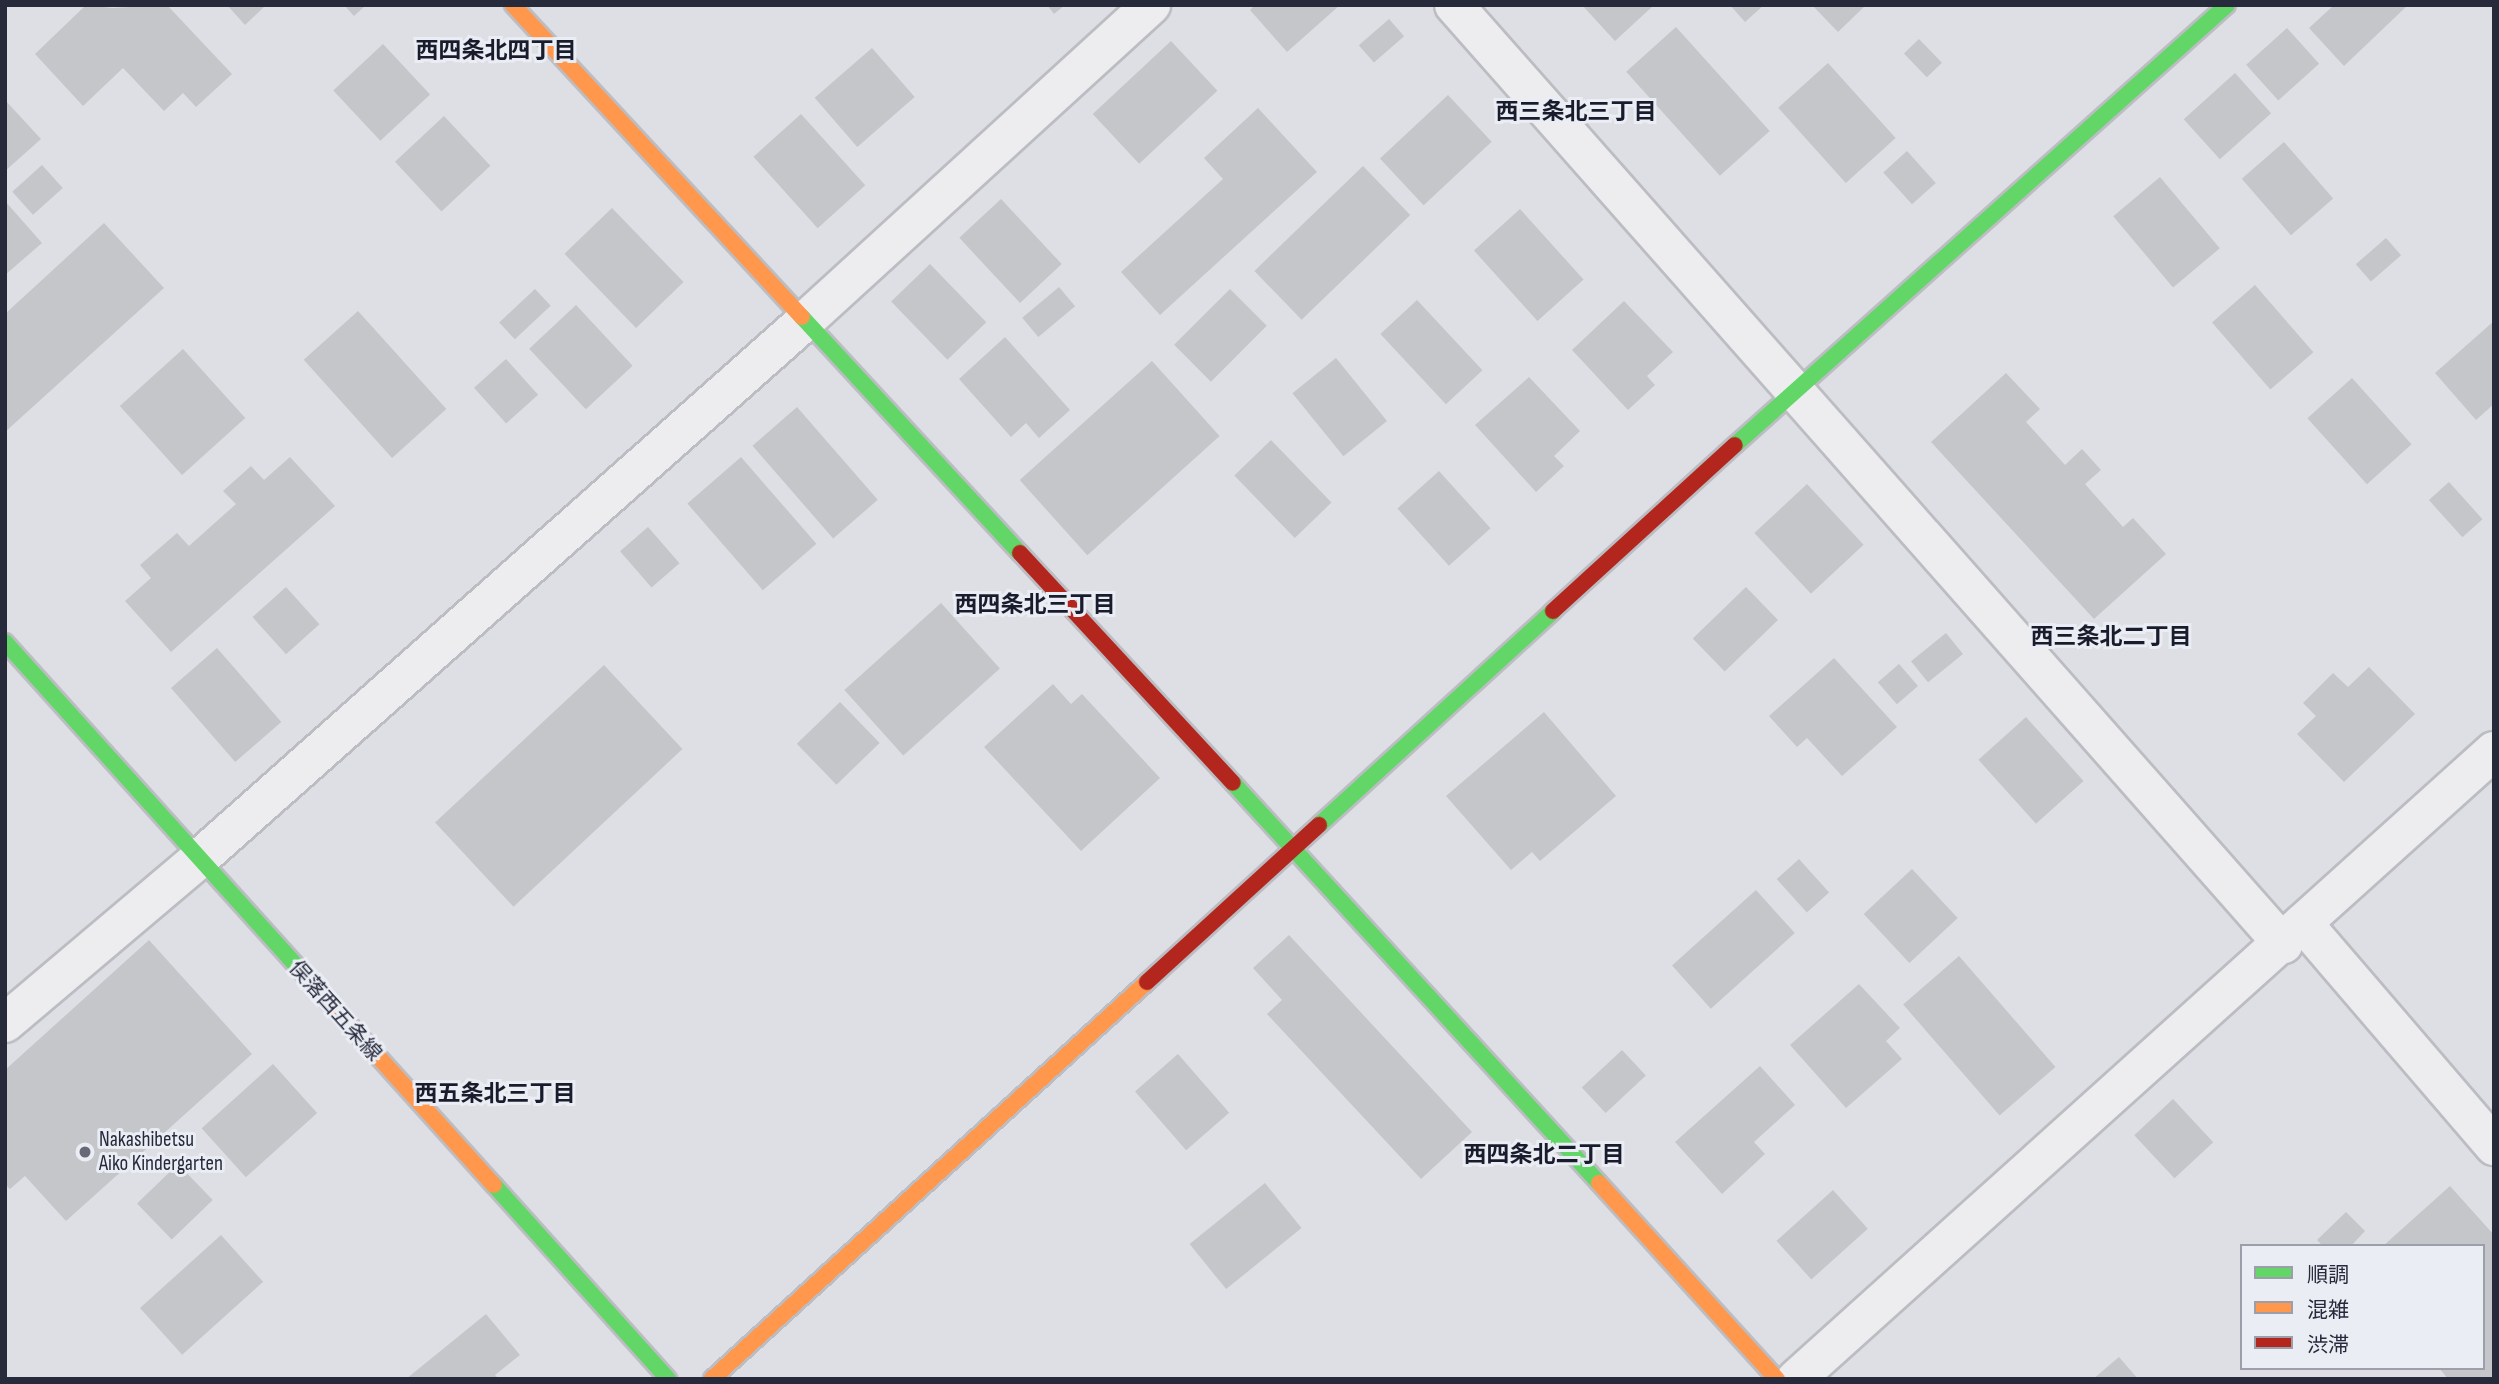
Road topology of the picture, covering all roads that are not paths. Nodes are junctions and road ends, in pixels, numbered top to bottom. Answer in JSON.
{"nodes":[{"id":1,"x":513,"y":5,"type":"edge"},
{"id":2,"x":1151,"y":5,"type":"edge"},
{"id":3,"x":1454,"y":5,"type":"edge"},
{"id":4,"x":2227,"y":5,"type":"edge"},
{"id":5,"x":804,"y":322,"type":"junction"},
{"id":6,"x":1795,"y":390,"type":"junction"},
{"id":7,"x":5,"y":642,"type":"edge"},
{"id":8,"x":2494,"y":751,"type":"edge"},
{"id":9,"x":1294,"y":849,"type":"junction"},
{"id":10,"x":199,"y":859,"type":"junction"},
{"id":11,"x":2293,"y":934,"type":"junction"},
{"id":12,"x":5,"y":1023,"type":"edge"},
{"id":13,"x":2494,"y":1146,"type":"edge"},
{"id":14,"x":667,"y":1379,"type":"edge"},
{"id":15,"x":712,"y":1379,"type":"edge"},
{"id":16,"x":1777,"y":1379,"type":"edge"},
{"id":17,"x":1796,"y":1379,"type":"edge"}],
"edges":[{"from":1,"to":5,"type":"street"},
{"from":2,"to":5,"type":"street"},
{"from":3,"to":6,"type":"street"},
{"from":4,"to":6,"type":"street"},
{"from":5,"to":9,"type":"street"},
{"from":5,"to":10,"type":"street"},
{"from":6,"to":9,"type":"street"},
{"from":6,"to":11,"type":"street"},
{"from":7,"to":10,"type":"street","name":"俣落西五条線"},
{"from":8,"to":11,"type":"street"},
{"from":9,"to":15,"type":"street"},
{"from":9,"to":16,"type":"street"},
{"from":10,"to":12,"type":"street"},
{"from":10,"to":14,"type":"street","name":"俣落西五条線"},
{"from":11,"to":13,"type":"street"},
{"from":11,"to":17,"type":"street"}]}
